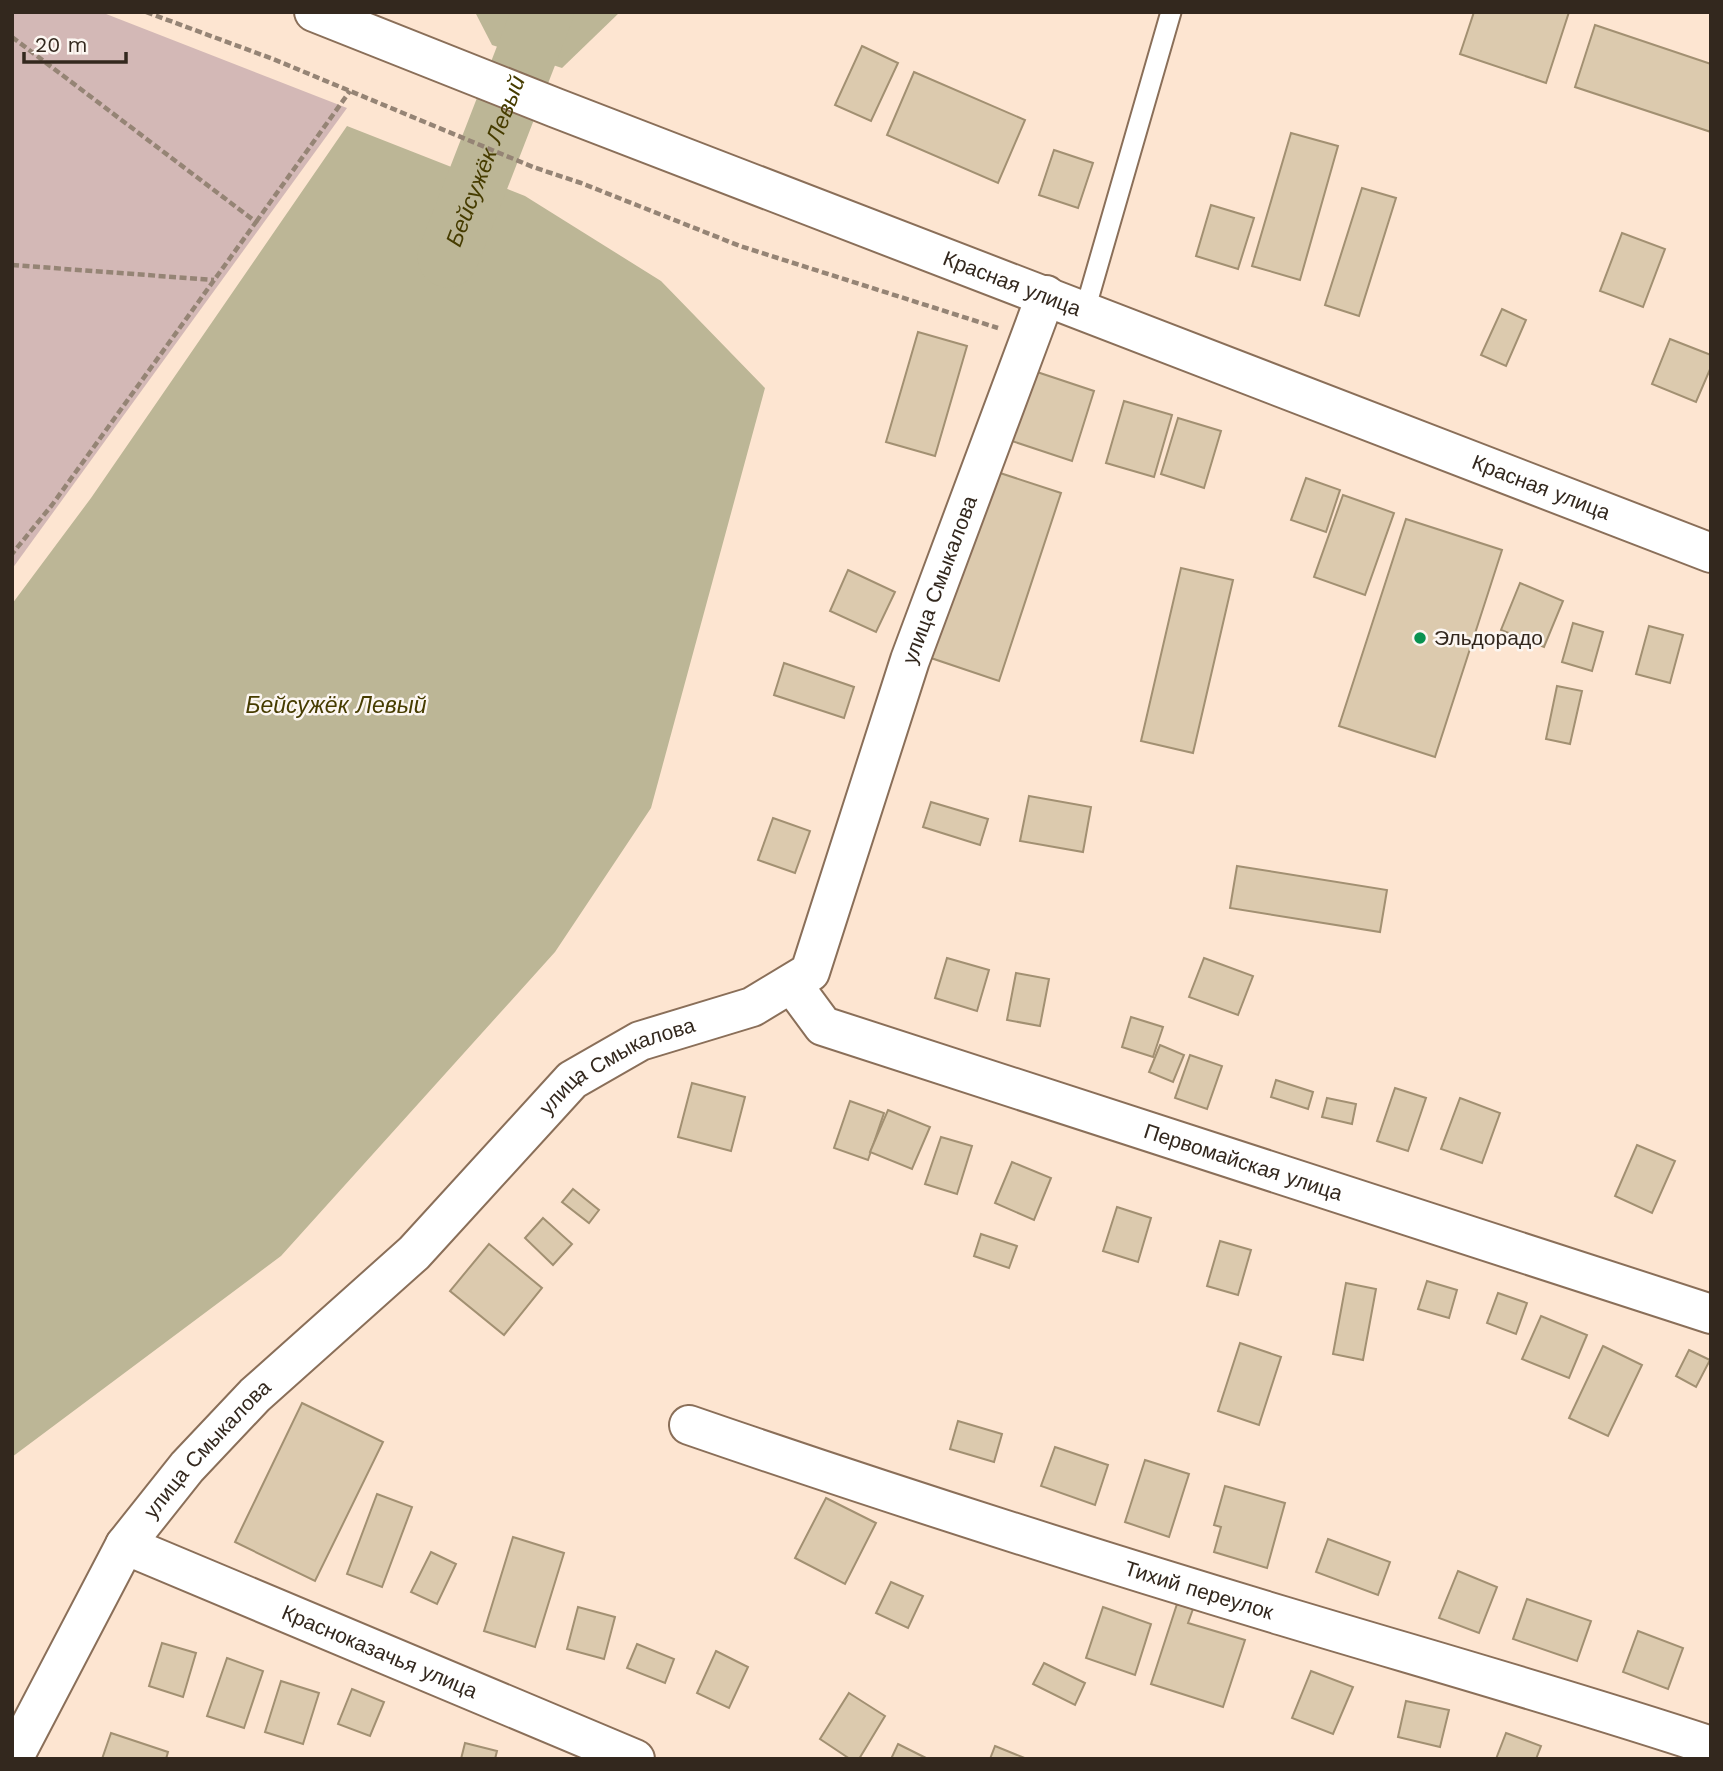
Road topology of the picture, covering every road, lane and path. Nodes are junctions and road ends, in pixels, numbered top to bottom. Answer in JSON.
{"nodes":[{"id":1,"x":146,"y":12,"type":"edge"},
{"id":2,"x":314,"y":12,"type":"edge"},
{"id":3,"x":1171,"y":12,"type":"edge"},
{"id":4,"x":12,"y":37,"type":"edge"},
{"id":5,"x":350,"y":90,"type":"junction"},
{"id":6,"x":256,"y":222,"type":"junction"},
{"id":7,"x":12,"y":265,"type":"edge"},
{"id":8,"x":215,"y":280,"type":"junction"},
{"id":9,"x":1046,"y":295,"type":"junction"},
{"id":10,"x":1085,"y":310,"type":"junction"},
{"id":11,"x":1030,"y":338,"type":"junction"},
{"id":12,"x":1711,"y":552,"type":"edge"},
{"id":13,"x":12,"y":554,"type":"edge"},
{"id":14,"x":792,"y":984,"type":"junction"},
{"id":15,"x":1711,"y":1314,"type":"edge"},
{"id":16,"x":689,"y":1424,"type":"dead end"},
{"id":17,"x":125,"y":1545,"type":"junction"},
{"id":18,"x":1711,"y":1746,"type":"edge"},
{"id":19,"x":13,"y":1759,"type":"edge"},
{"id":20,"x":635,"y":1759,"type":"edge"}],
"edges":[{"from":1,"to":5,"type":"path"},
{"from":2,"to":9,"type":"street","name":"Красная улица"},
{"from":3,"to":10,"type":"lane"},
{"from":4,"to":6,"type":"path"},
{"from":5,"to":6,"type":"path"},
{"from":5,"to":11,"type":"path"},
{"from":6,"to":8,"type":"path"},
{"from":7,"to":8,"type":"path"},
{"from":8,"to":13,"type":"path"},
{"from":9,"to":10,"type":"street","name":"Красная улица"},
{"from":9,"to":11,"type":"street","name":"улица Смыкалова"},
{"from":10,"to":12,"type":"street","name":"Красная улица"},
{"from":11,"to":14,"type":"street","name":"улица Смыкалова"},
{"from":14,"to":15,"type":"street","name":"Первомайская улица"},
{"from":14,"to":17,"type":"street","name":"улица Смыкалова"},
{"from":16,"to":18,"type":"street","name":"Тихий переулок"},
{"from":17,"to":19,"type":"street","name":"улица Смыкалова"},
{"from":17,"to":20,"type":"street","name":"Красноказачья улица"}]}
